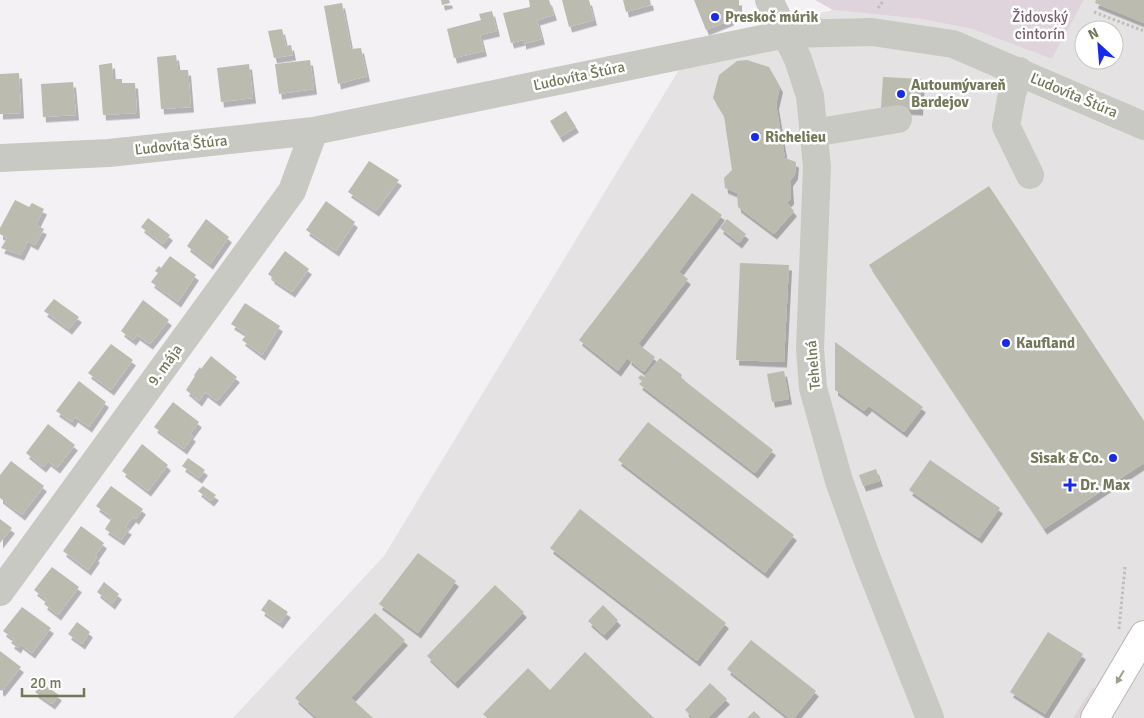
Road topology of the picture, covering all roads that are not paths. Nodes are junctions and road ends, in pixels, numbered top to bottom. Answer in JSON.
{"nodes":[{"id":1,"x":769,"y":0,"type":"edge"},
{"id":2,"x":786,"y":34,"type":"junction"},
{"id":3,"x":1019,"y":71,"type":"junction"},
{"id":4,"x":898,"y":120,"type":"dead end"},
{"id":5,"x":1144,"y":126,"type":"edge"},
{"id":6,"x":314,"y":131,"type":"junction"},
{"id":7,"x":813,"y":133,"type":"junction"},
{"id":8,"x":0,"y":158,"type":"edge"},
{"id":9,"x":1030,"y":175,"type":"dead end"},
{"id":10,"x":0,"y":592,"type":"edge"},
{"id":11,"x":1131,"y":634,"type":"edge"},
{"id":12,"x":930,"y":718,"type":"edge"},
{"id":13,"x":1095,"y":718,"type":"edge"}],
"edges":[{"from":1,"to":2,"type":"street","name":"Tehelná"},
{"from":2,"to":3,"type":"street","name":"Ľudovíta Štúra"},
{"from":2,"to":6,"type":"street","name":"Ľudovíta Štúra"},
{"from":2,"to":7,"type":"street","name":"Tehelná"},
{"from":3,"to":5,"type":"street","name":"Ľudovíta Štúra"},
{"from":3,"to":9,"type":"street"},
{"from":4,"to":7,"type":"street"},
{"from":6,"to":8,"type":"street","name":"Ľudovíta Štúra"},
{"from":6,"to":10,"type":"street","name":"9. mája"},
{"from":7,"to":12,"type":"street","name":"Tehelná"},
{"from":11,"to":13,"type":"main road","one_way":true}]}
